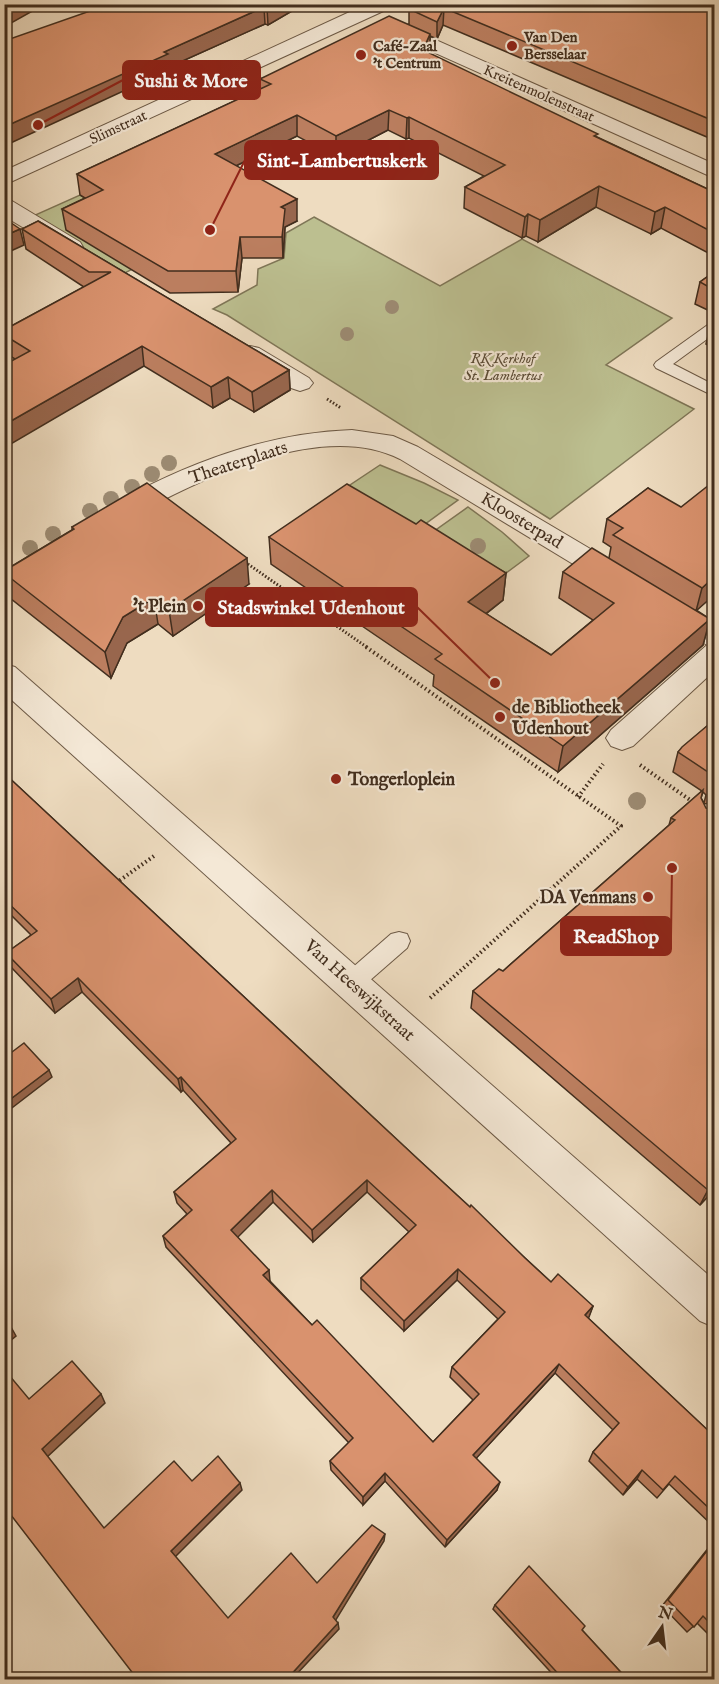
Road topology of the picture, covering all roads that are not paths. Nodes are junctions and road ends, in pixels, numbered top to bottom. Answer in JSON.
{"nodes":[{"id":1,"x":339,"y":4,"type":"edge"},
{"id":2,"x":383,"y":4,"type":"edge"},
{"id":3,"x":363,"y":14,"type":"junction"},
{"id":4,"x":714,"y":172,"type":"edge"},
{"id":5,"x":4,"y":179,"type":"edge"},
{"id":6,"x":4,"y":206,"type":"edge"},
{"id":7,"x":96,"y":261,"type":"edge"},
{"id":8,"x":714,"y":327,"type":"edge"},
{"id":9,"x":229,"y":340,"type":"edge"},
{"id":10,"x":300,"y":383,"type":"dead end"},
{"id":11,"x":714,"y":391,"type":"edge"},
{"id":12,"x":319,"y":439,"type":"joint"},
{"id":13,"x":101,"y":524,"type":"edge"},
{"id":14,"x":714,"y":637,"type":"edge"},
{"id":15,"x":714,"y":654,"type":"edge"},
{"id":16,"x":4,"y":675,"type":"edge"},
{"id":17,"x":619,"y":743,"type":"road end"},
{"id":18,"x":399,"y":941,"type":"dead end"},
{"id":19,"x":352,"y":982,"type":"junction"},
{"id":20,"x":712,"y":1300,"type":"edge"}],
"edges":[{"from":1,"to":3,"type":"street","name":"Kreitenmolenstraat"},
{"from":2,"to":3,"type":"street","name":"Slimstraat"},
{"from":3,"to":4,"type":"street","name":"Kreitenmolenstraat"},
{"from":3,"to":5,"type":"street","name":"Slimstraat"},
{"from":6,"to":7,"type":"street"},
{"from":8,"to":11,"type":"lane"},
{"from":9,"to":10,"type":"street"},
{"from":12,"to":13,"type":"street","name":"Theaterplaats"},
{"from":12,"to":14,"type":"street","name":"Kloosterpad"},
{"from":15,"to":17,"type":"street"},
{"from":16,"to":19,"type":"street","name":"Van Heeswijkstraat"},
{"from":18,"to":19,"type":"lane"},
{"from":19,"to":20,"type":"street","name":"Van Heeswijkstraat"}]}
